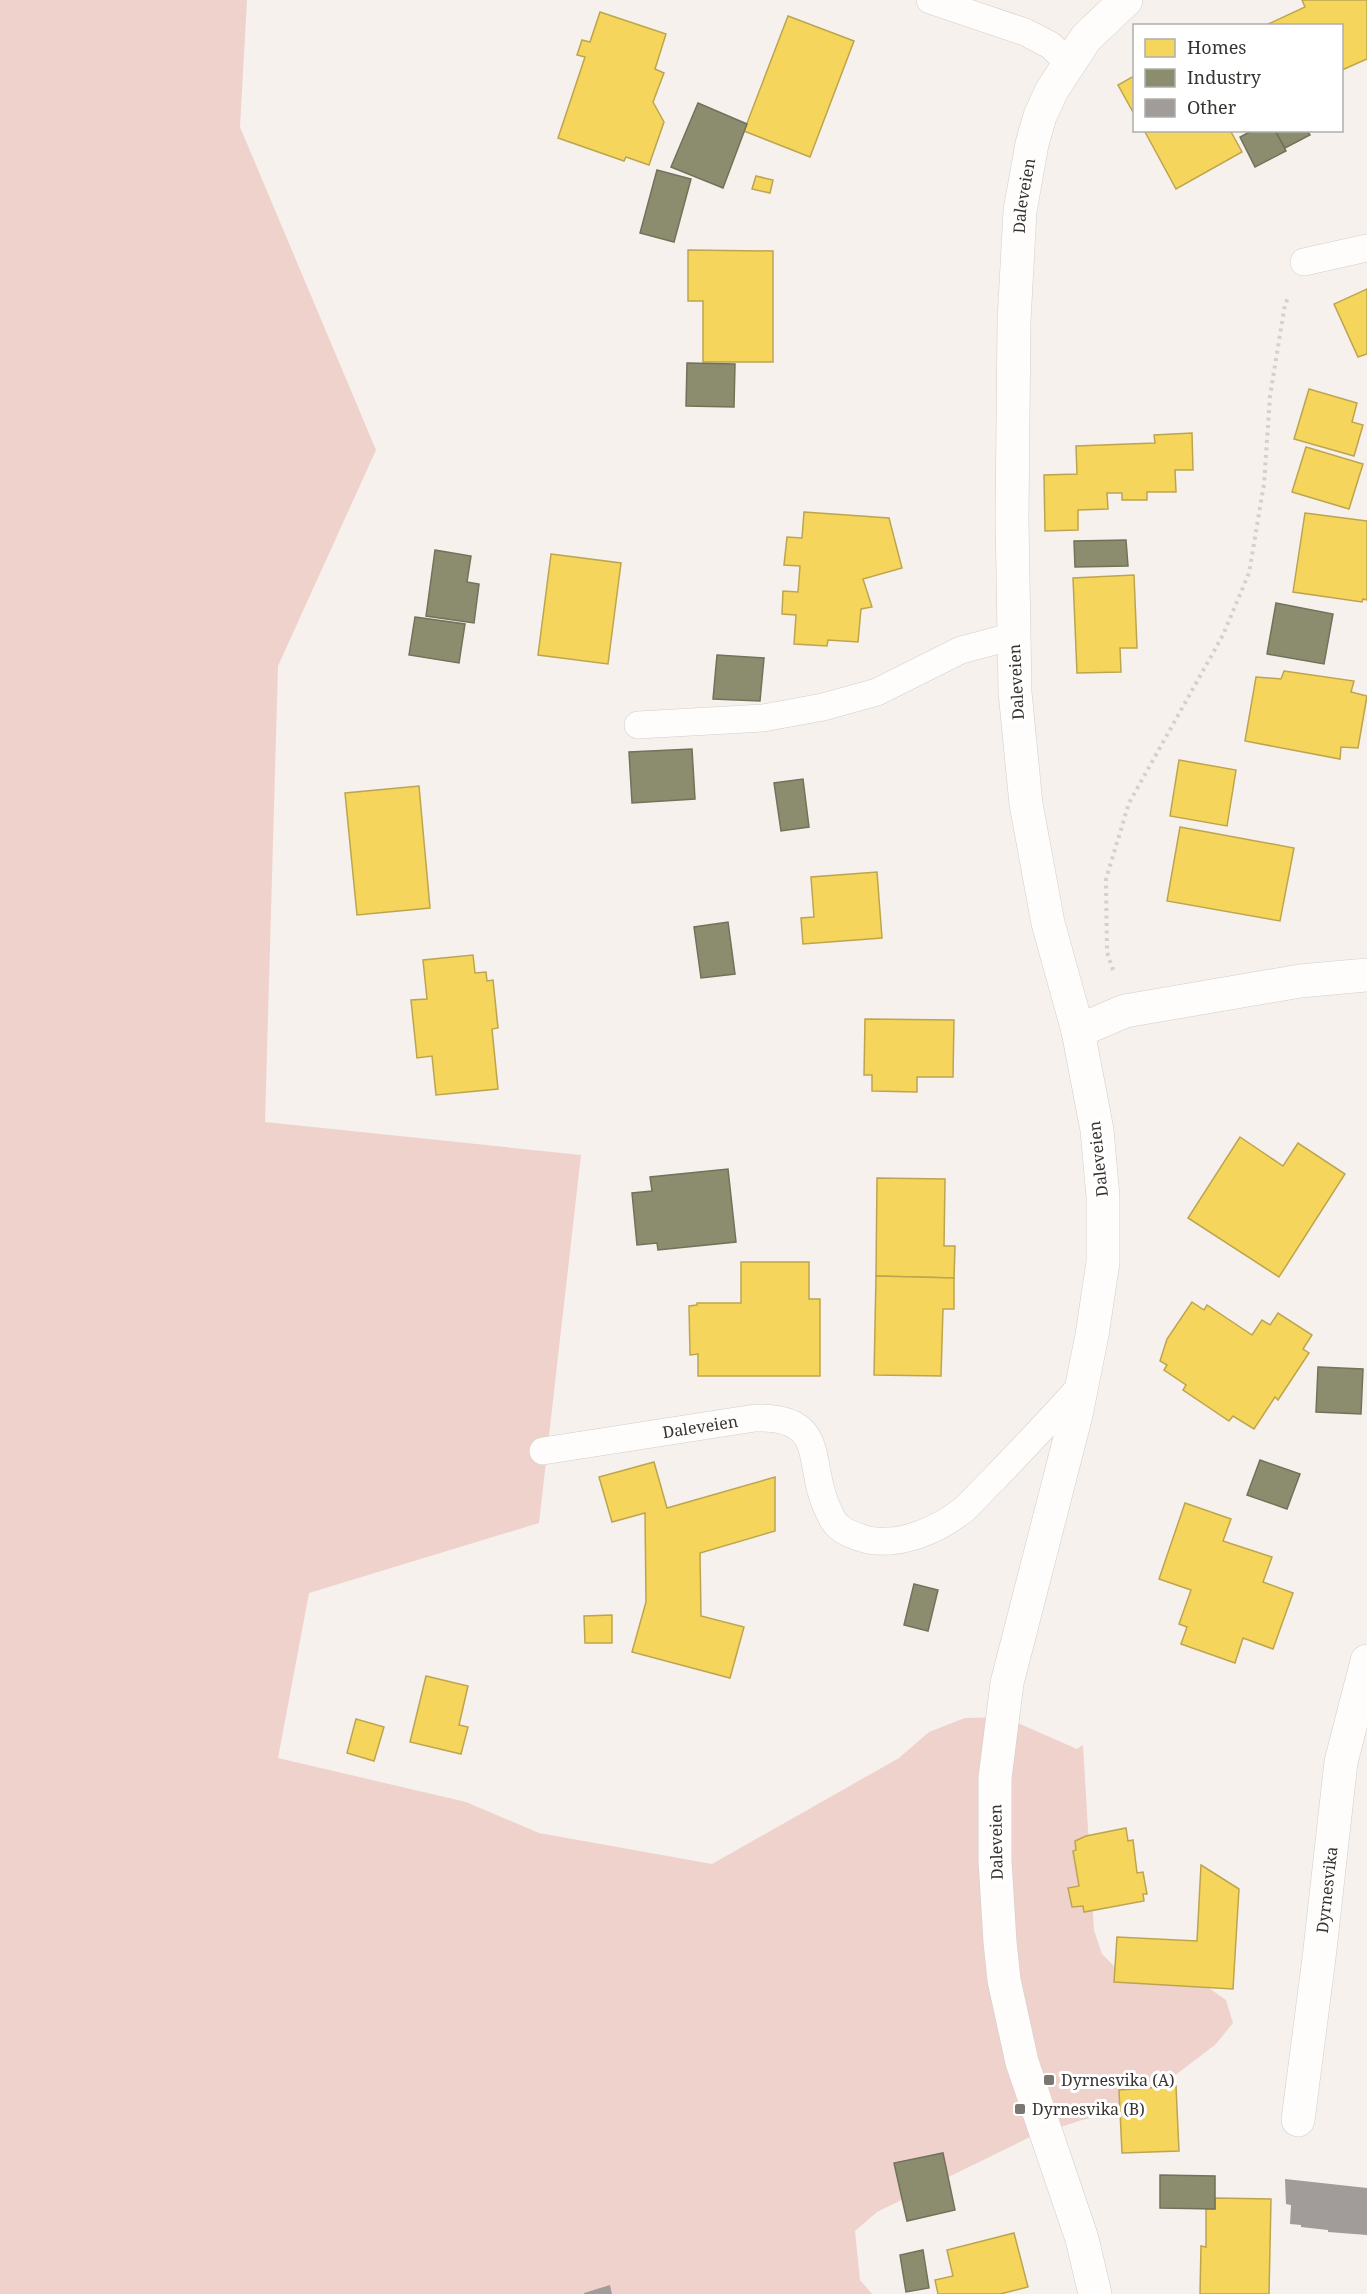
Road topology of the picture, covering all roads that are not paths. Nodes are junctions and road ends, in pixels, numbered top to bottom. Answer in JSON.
{"nodes":[{"id":1,"x":930,"y":0,"type":"edge"},
{"id":2,"x":1126,"y":0,"type":"edge"},
{"id":3,"x":1069,"y":63,"type":"junction"},
{"id":4,"x":1367,"y":248,"type":"edge"},
{"id":5,"x":1304,"y":262,"type":"road end"},
{"id":6,"x":1014,"y":636,"type":"junction"},
{"id":7,"x":638,"y":725,"type":"dead end"},
{"id":8,"x":1367,"y":975,"type":"edge"},
{"id":9,"x":1078,"y":1031,"type":"junction"},
{"id":10,"x":1082,"y":1385,"type":"junction"},
{"id":11,"x":543,"y":1451,"type":"dead end"},
{"id":12,"x":1367,"y":1661,"type":"edge"},
{"id":13,"x":1298,"y":2120,"type":"dead end"},
{"id":14,"x":1095,"y":2294,"type":"edge"}],
"edges":[{"from":1,"to":3,"type":"lane"},
{"from":2,"to":3,"type":"main road","name":"Daleveien"},
{"from":3,"to":6,"type":"main road","name":"Daleveien"},
{"from":4,"to":5,"type":"lane"},
{"from":6,"to":7,"type":"lane"},
{"from":6,"to":9,"type":"main road","name":"Daleveien"},
{"from":8,"to":9,"type":"main road"},
{"from":9,"to":10,"type":"main road","name":"Daleveien"},
{"from":10,"to":11,"type":"lane","name":"Daleveien"},
{"from":10,"to":14,"type":"main road","name":"Daleveien"},
{"from":12,"to":13,"type":"main road","name":"Dyrnesvika"}]}
